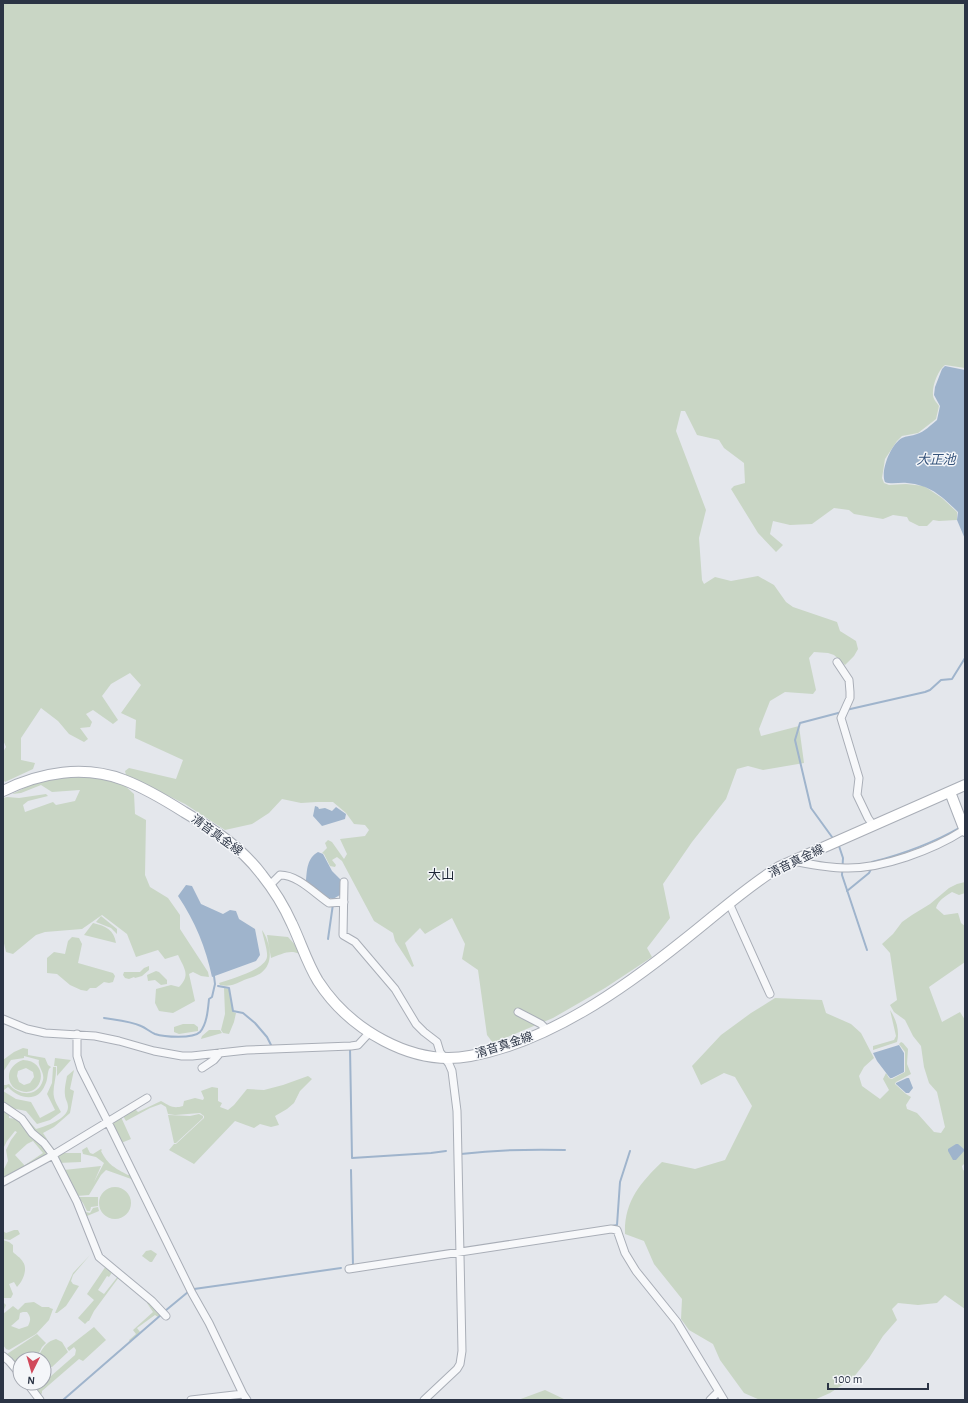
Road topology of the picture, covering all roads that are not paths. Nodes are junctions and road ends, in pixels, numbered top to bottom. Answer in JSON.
{"nodes":[{"id":1,"x":837,"y":662,"type":"dead end"},
{"id":2,"x":965,"y":785,"type":"edge"},
{"id":3,"x":3,"y":791,"type":"edge"},
{"id":4,"x":950,"y":792,"type":"junction"},
{"id":5,"x":873,"y":825,"type":"junction"},
{"id":6,"x":965,"y":830,"type":"edge"},
{"id":7,"x":791,"y":861,"type":"junction"},
{"id":8,"x":344,"y":882,"type":"dead end"},
{"id":9,"x":270,"y":885,"type":"junction"},
{"id":10,"x":344,"y":902,"type":"junction"},
{"id":11,"x":729,"y":903,"type":"junction"},
{"id":12,"x":770,"y":994,"type":"dead end"},
{"id":13,"x":518,"y":1012,"type":"dead end"},
{"id":14,"x":3,"y":1019,"type":"edge"},
{"id":15,"x":547,"y":1030,"type":"junction"},
{"id":16,"x":370,"y":1032,"type":"junction"},
{"id":17,"x":77,"y":1034,"type":"junction"},
{"id":18,"x":220,"y":1053,"type":"junction"},
{"id":19,"x":445,"y":1058,"type":"junction"},
{"id":20,"x":202,"y":1068,"type":"dead end"},
{"id":21,"x":147,"y":1098,"type":"dead end"},
{"id":22,"x":3,"y":1106,"type":"edge"},
{"id":23,"x":108,"y":1122,"type":"junction"},
{"id":24,"x":53,"y":1155,"type":"junction"},
{"id":25,"x":3,"y":1182,"type":"edge"},
{"id":26,"x":460,"y":1250,"type":"junction"},
{"id":27,"x":348,"y":1270,"type":"dead end"},
{"id":28,"x":165,"y":1314,"type":"dead end"},
{"id":29,"x":3,"y":1356,"type":"edge"},
{"id":30,"x":12,"y":1364,"type":"edge"},
{"id":31,"x":34,"y":1391,"type":"edge"},
{"id":32,"x":718,"y":1392,"type":"junction"},
{"id":33,"x":245,"y":1397,"type":"edge"},
{"id":34,"x":40,"y":1400,"type":"edge"},
{"id":35,"x":191,"y":1400,"type":"edge"},
{"id":36,"x":424,"y":1400,"type":"edge"},
{"id":37,"x":710,"y":1400,"type":"edge"},
{"id":38,"x":724,"y":1400,"type":"edge"}],
"edges":[{"from":1,"to":5,"type":"street"},
{"from":2,"to":4,"type":"main road","name":"清音真金線"},
{"from":3,"to":9,"type":"main road","name":"清音真金線"},
{"from":4,"to":5,"type":"main road","name":"清音真金線"},
{"from":4,"to":6,"type":"main road"},
{"from":5,"to":7,"type":"main road","name":"清音真金線"},
{"from":6,"to":7,"type":"street"},
{"from":7,"to":11,"type":"main road","name":"清音真金線"},
{"from":8,"to":10,"type":"street"},
{"from":9,"to":10,"type":"street"},
{"from":9,"to":16,"type":"main road","name":"清音真金線"},
{"from":10,"to":19,"type":"street"},
{"from":11,"to":12,"type":"street"},
{"from":11,"to":15,"type":"main road","name":"清音真金線"},
{"from":13,"to":15,"type":"street"},
{"from":14,"to":17,"type":"street"},
{"from":15,"to":19,"type":"main road","name":"清音真金線"},
{"from":16,"to":18,"type":"street"},
{"from":16,"to":19,"type":"main road","name":"清音真金線"},
{"from":17,"to":18,"type":"street"},
{"from":17,"to":23,"type":"street"},
{"from":18,"to":20,"type":"street"},
{"from":19,"to":26,"type":"street"},
{"from":21,"to":23,"type":"street"},
{"from":22,"to":24,"type":"street"},
{"from":23,"to":24,"type":"street"},
{"from":23,"to":33,"type":"street"},
{"from":24,"to":25,"type":"street"},
{"from":24,"to":28,"type":"street"},
{"from":26,"to":27,"type":"street"},
{"from":26,"to":32,"type":"street"},
{"from":26,"to":36,"type":"street"},
{"from":29,"to":30,"type":"street"},
{"from":31,"to":34,"type":"street"},
{"from":32,"to":37,"type":"street"},
{"from":32,"to":38,"type":"street"},
{"from":33,"to":35,"type":"street"}]}
